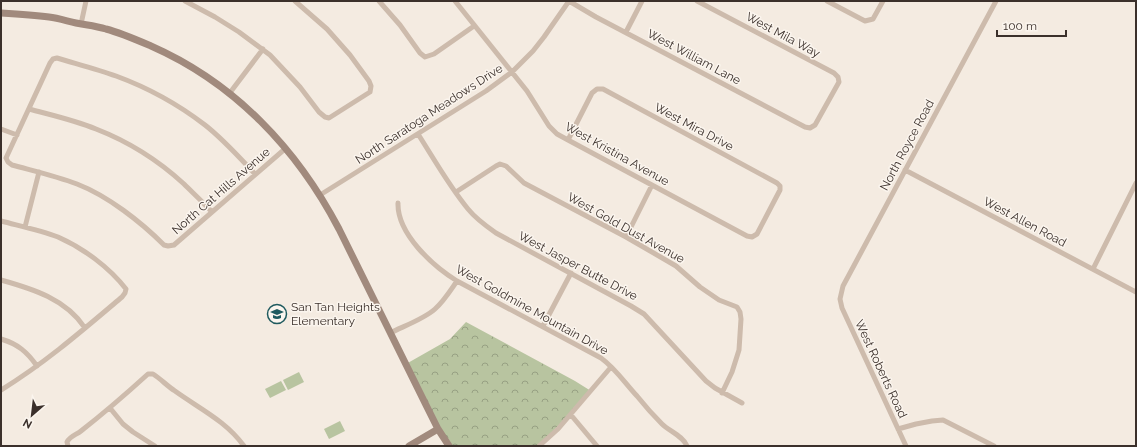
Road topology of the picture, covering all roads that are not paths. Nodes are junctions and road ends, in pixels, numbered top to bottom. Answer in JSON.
{"nodes":[{"id":1,"x":86,"y":1,"type":"edge"},
{"id":2,"x":185,"y":1,"type":"edge"},
{"id":3,"x":295,"y":1,"type":"edge"},
{"id":4,"x":379,"y":1,"type":"edge"},
{"id":5,"x":454,"y":1,"type":"edge"},
{"id":6,"x":569,"y":1,"type":"edge"},
{"id":7,"x":642,"y":1,"type":"edge"},
{"id":8,"x":697,"y":1,"type":"edge"},
{"id":9,"x":827,"y":1,"type":"edge"},
{"id":10,"x":883,"y":1,"type":"edge"},
{"id":11,"x":996,"y":1,"type":"edge"},
{"id":12,"x":707,"y":3,"type":"edge"},
{"id":13,"x":1,"y":12,"type":"edge"},
{"id":14,"x":81,"y":24,"type":"junction"},
{"id":15,"x":474,"y":26,"type":"junction"},
{"id":16,"x":626,"y":32,"type":"junction"},
{"id":17,"x":263,"y":49,"type":"junction"},
{"id":18,"x":512,"y":72,"type":"junction"},
{"id":19,"x":229,"y":94,"type":"junction"},
{"id":20,"x":28,"y":110,"type":"junction"},
{"id":21,"x":810,"y":128,"type":"joint"},
{"id":22,"x":1,"y":129,"type":"edge"},
{"id":23,"x":418,"y":134,"type":"junction"},
{"id":24,"x":16,"y":136,"type":"junction"},
{"id":25,"x":568,"y":140,"type":"junction"},
{"id":26,"x":286,"y":148,"type":"junction"},
{"id":27,"x":905,"y":170,"type":"junction"},
{"id":28,"x":39,"y":172,"type":"junction"},
{"id":29,"x":255,"y":174,"type":"junction"},
{"id":30,"x":1136,"y":183,"type":"edge"},
{"id":31,"x":652,"y":185,"type":"junction"},
{"id":32,"x":456,"y":192,"type":"junction"},
{"id":33,"x":320,"y":195,"type":"junction"},
{"id":34,"x":398,"y":203,"type":"dead end"},
{"id":35,"x":212,"y":212,"type":"junction"},
{"id":36,"x":1,"y":221,"type":"edge"},
{"id":37,"x":25,"y":226,"type":"junction"},
{"id":38,"x":626,"y":237,"type":"junction"},
{"id":39,"x":752,"y":237,"type":"joint"},
{"id":40,"x":1093,"y":269,"type":"junction"},
{"id":41,"x":571,"y":274,"type":"junction"},
{"id":42,"x":1,"y":280,"type":"edge"},
{"id":43,"x":457,"y":281,"type":"junction"},
{"id":44,"x":1136,"y":292,"type":"edge"},
{"id":45,"x":840,"y":299,"type":"joint"},
{"id":46,"x":543,"y":326,"type":"junction"},
{"id":47,"x":85,"y":328,"type":"junction"},
{"id":48,"x":390,"y":333,"type":"junction"},
{"id":49,"x":1,"y":339,"type":"edge"},
{"id":50,"x":37,"y":366,"type":"junction"},
{"id":51,"x":611,"y":367,"type":"junction"},
{"id":52,"x":1,"y":390,"type":"edge"},
{"id":53,"x":722,"y":393,"type":"junction"},
{"id":54,"x":742,"y":403,"type":"dead end"},
{"id":55,"x":110,"y":408,"type":"junction"},
{"id":56,"x":571,"y":415,"type":"junction"},
{"id":57,"x":438,"y":429,"type":"junction"},
{"id":58,"x":898,"y":429,"type":"junction"},
{"id":59,"x":67,"y":444,"type":"edge"},
{"id":60,"x":687,"y":445,"type":"edge"},
{"id":61,"x":155,"y":446,"type":"edge"},
{"id":62,"x":244,"y":446,"type":"edge"},
{"id":63,"x":409,"y":446,"type":"edge"},
{"id":64,"x":449,"y":446,"type":"edge"},
{"id":65,"x":539,"y":446,"type":"edge"},
{"id":66,"x":597,"y":446,"type":"edge"},
{"id":67,"x":906,"y":446,"type":"edge"},
{"id":68,"x":994,"y":446,"type":"edge"}],
"edges":[{"from":1,"to":14,"type":"street"},
{"from":2,"to":17,"type":"street"},
{"from":3,"to":17,"type":"street"},
{"from":4,"to":15,"type":"street"},
{"from":5,"to":15,"type":"street","name":"West Kristina Avenue"},
{"from":6,"to":16,"type":"street","name":"West William Lane"},
{"from":6,"to":18,"type":"street","name":"North Saratoga Meadows Drive"},
{"from":7,"to":16,"type":"street"},
{"from":8,"to":12,"type":"street","name":"West Mila Way"},
{"from":9,"to":10,"type":"street"},
{"from":11,"to":27,"type":"street","name":"North Royce Road"},
{"from":12,"to":21,"type":"street","name":"West Mila Way"},
{"from":13,"to":14,"type":"street"},
{"from":14,"to":19,"type":"street"},
{"from":15,"to":18,"type":"street","name":"West Kristina Avenue"},
{"from":16,"to":21,"type":"street","name":"West William Lane"},
{"from":17,"to":19,"type":"street"},
{"from":18,"to":23,"type":"street","name":"North Saratoga Meadows Drive"},
{"from":18,"to":25,"type":"street","name":"West Kristina Avenue"},
{"from":19,"to":26,"type":"street"},
{"from":20,"to":24,"type":"street"},
{"from":20,"to":29,"type":"street"},
{"from":20,"to":35,"type":"street"},
{"from":22,"to":24,"type":"street"},
{"from":23,"to":32,"type":"street","name":"West Jasper Butte Drive"},
{"from":23,"to":33,"type":"street","name":"North Saratoga Meadows Drive"},
{"from":24,"to":28,"type":"street"},
{"from":25,"to":31,"type":"street","name":"West Kristina Avenue"},
{"from":25,"to":39,"type":"street","name":"West Mira Drive"},
{"from":26,"to":29,"type":"street","name":"North Cat Hills Avenue"},
{"from":26,"to":33,"type":"street"},
{"from":27,"to":40,"type":"street","name":"West Allen Road"},
{"from":27,"to":45,"type":"street","name":"North Royce Road"},
{"from":28,"to":35,"type":"street","name":"North Cat Hills Avenue"},
{"from":28,"to":37,"type":"street"},
{"from":29,"to":35,"type":"street","name":"North Cat Hills Avenue"},
{"from":30,"to":40,"type":"street"},
{"from":31,"to":38,"type":"street"},
{"from":31,"to":39,"type":"street","name":"West Kristina Avenue"},
{"from":32,"to":38,"type":"street","name":"West Gold Dust Avenue"},
{"from":32,"to":41,"type":"street","name":"West Jasper Butte Drive"},
{"from":33,"to":48,"type":"street"},
{"from":34,"to":43,"type":"street","name":"West Goldmine Mountain Drive"},
{"from":36,"to":37,"type":"street"},
{"from":37,"to":47,"type":"street"},
{"from":38,"to":53,"type":"street","name":"West Gold Dust Avenue"},
{"from":40,"to":44,"type":"street","name":"West Allen Road"},
{"from":41,"to":46,"type":"street"},
{"from":41,"to":53,"type":"street","name":"West Jasper Butte Drive"},
{"from":42,"to":47,"type":"street"},
{"from":43,"to":46,"type":"street","name":"West Goldmine Mountain Drive"},
{"from":43,"to":48,"type":"street"},
{"from":45,"to":58,"type":"street","name":"West Roberts Road"},
{"from":46,"to":51,"type":"street","name":"West Goldmine Mountain Drive"},
{"from":47,"to":50,"type":"street"},
{"from":48,"to":57,"type":"street"},
{"from":49,"to":50,"type":"street"},
{"from":50,"to":52,"type":"street"},
{"from":51,"to":56,"type":"street"},
{"from":51,"to":60,"type":"street","name":"West Goldmine Mountain Drive"},
{"from":53,"to":54,"type":"street","name":"West Jasper Butte Drive"},
{"from":55,"to":59,"type":"street"},
{"from":55,"to":61,"type":"street"},
{"from":55,"to":62,"type":"street"},
{"from":56,"to":65,"type":"street"},
{"from":56,"to":66,"type":"street"},
{"from":57,"to":63,"type":"street"},
{"from":57,"to":64,"type":"street"},
{"from":58,"to":67,"type":"street","name":"West Roberts Road"},
{"from":58,"to":68,"type":"street"}]}
